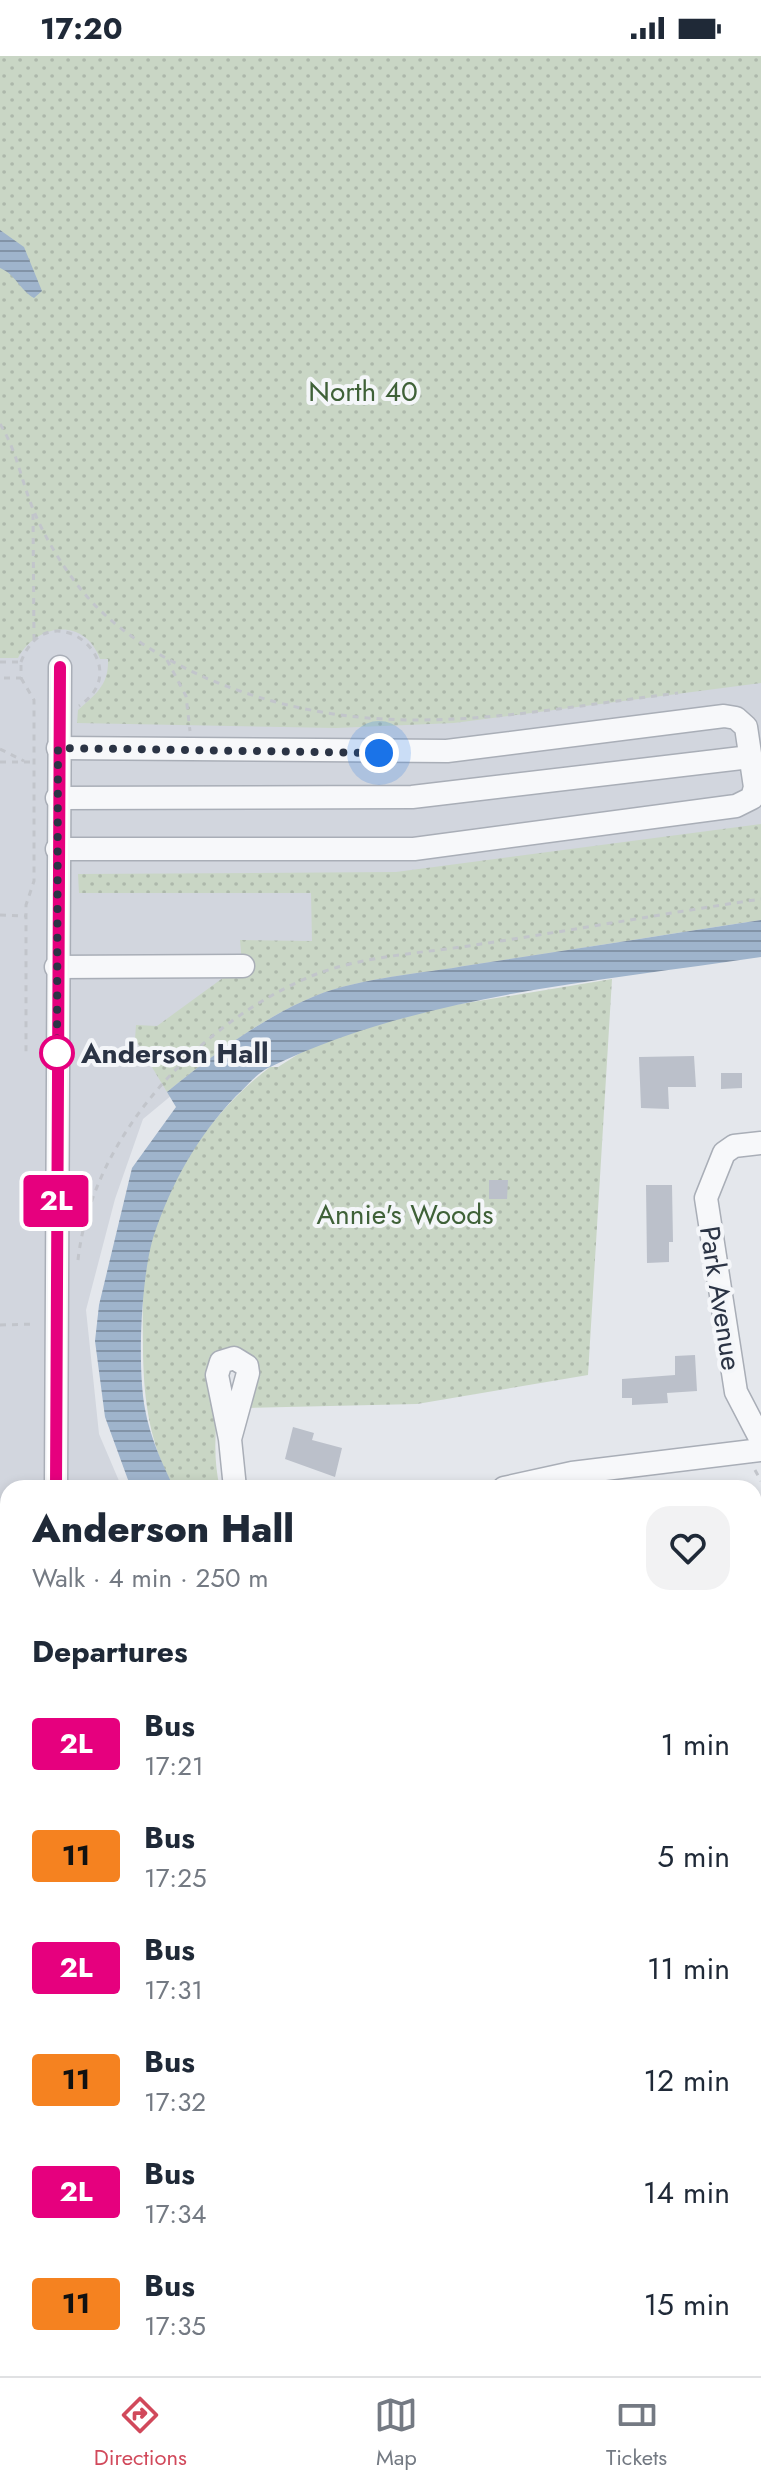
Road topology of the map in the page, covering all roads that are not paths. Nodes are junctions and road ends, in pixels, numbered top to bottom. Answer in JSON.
{"nodes":[{"id":1,"x":60,"y":667,"type":"dead end"},
{"id":2,"x":58,"y":748,"type":"junction"},
{"id":3,"x":750,"y":757,"type":"junction"},
{"id":4,"x":57,"y":798,"type":"junction"},
{"id":5,"x":57,"y":849,"type":"junction"},
{"id":6,"x":243,"y":966,"type":"dead end"},
{"id":7,"x":56,"y":967,"type":"junction"},
{"id":8,"x":761,"y":1143,"type":"edge"},
{"id":9,"x":230,"y":1439,"type":"dead end"},
{"id":10,"x":761,"y":1440,"type":"edge"},
{"id":11,"x":757,"y":1458,"type":"edge"},
{"id":12,"x":56,"y":1480,"type":"edge"},
{"id":13,"x":234,"y":1480,"type":"edge"},
{"id":14,"x":540,"y":1480,"type":"edge"}],
"edges":[{"from":1,"to":2,"type":"street"},
{"from":2,"to":3,"type":"street"},
{"from":2,"to":4,"type":"street"},
{"from":3,"to":4,"type":"street"},
{"from":3,"to":5,"type":"street"},
{"from":4,"to":5,"type":"street"},
{"from":5,"to":7,"type":"street"},
{"from":6,"to":7,"type":"street"},
{"from":7,"to":12,"type":"street"},
{"from":8,"to":10,"type":"street","name":"Park Avenue"},
{"from":9,"to":13,"type":"street"},
{"from":11,"to":14,"type":"street"}]}
